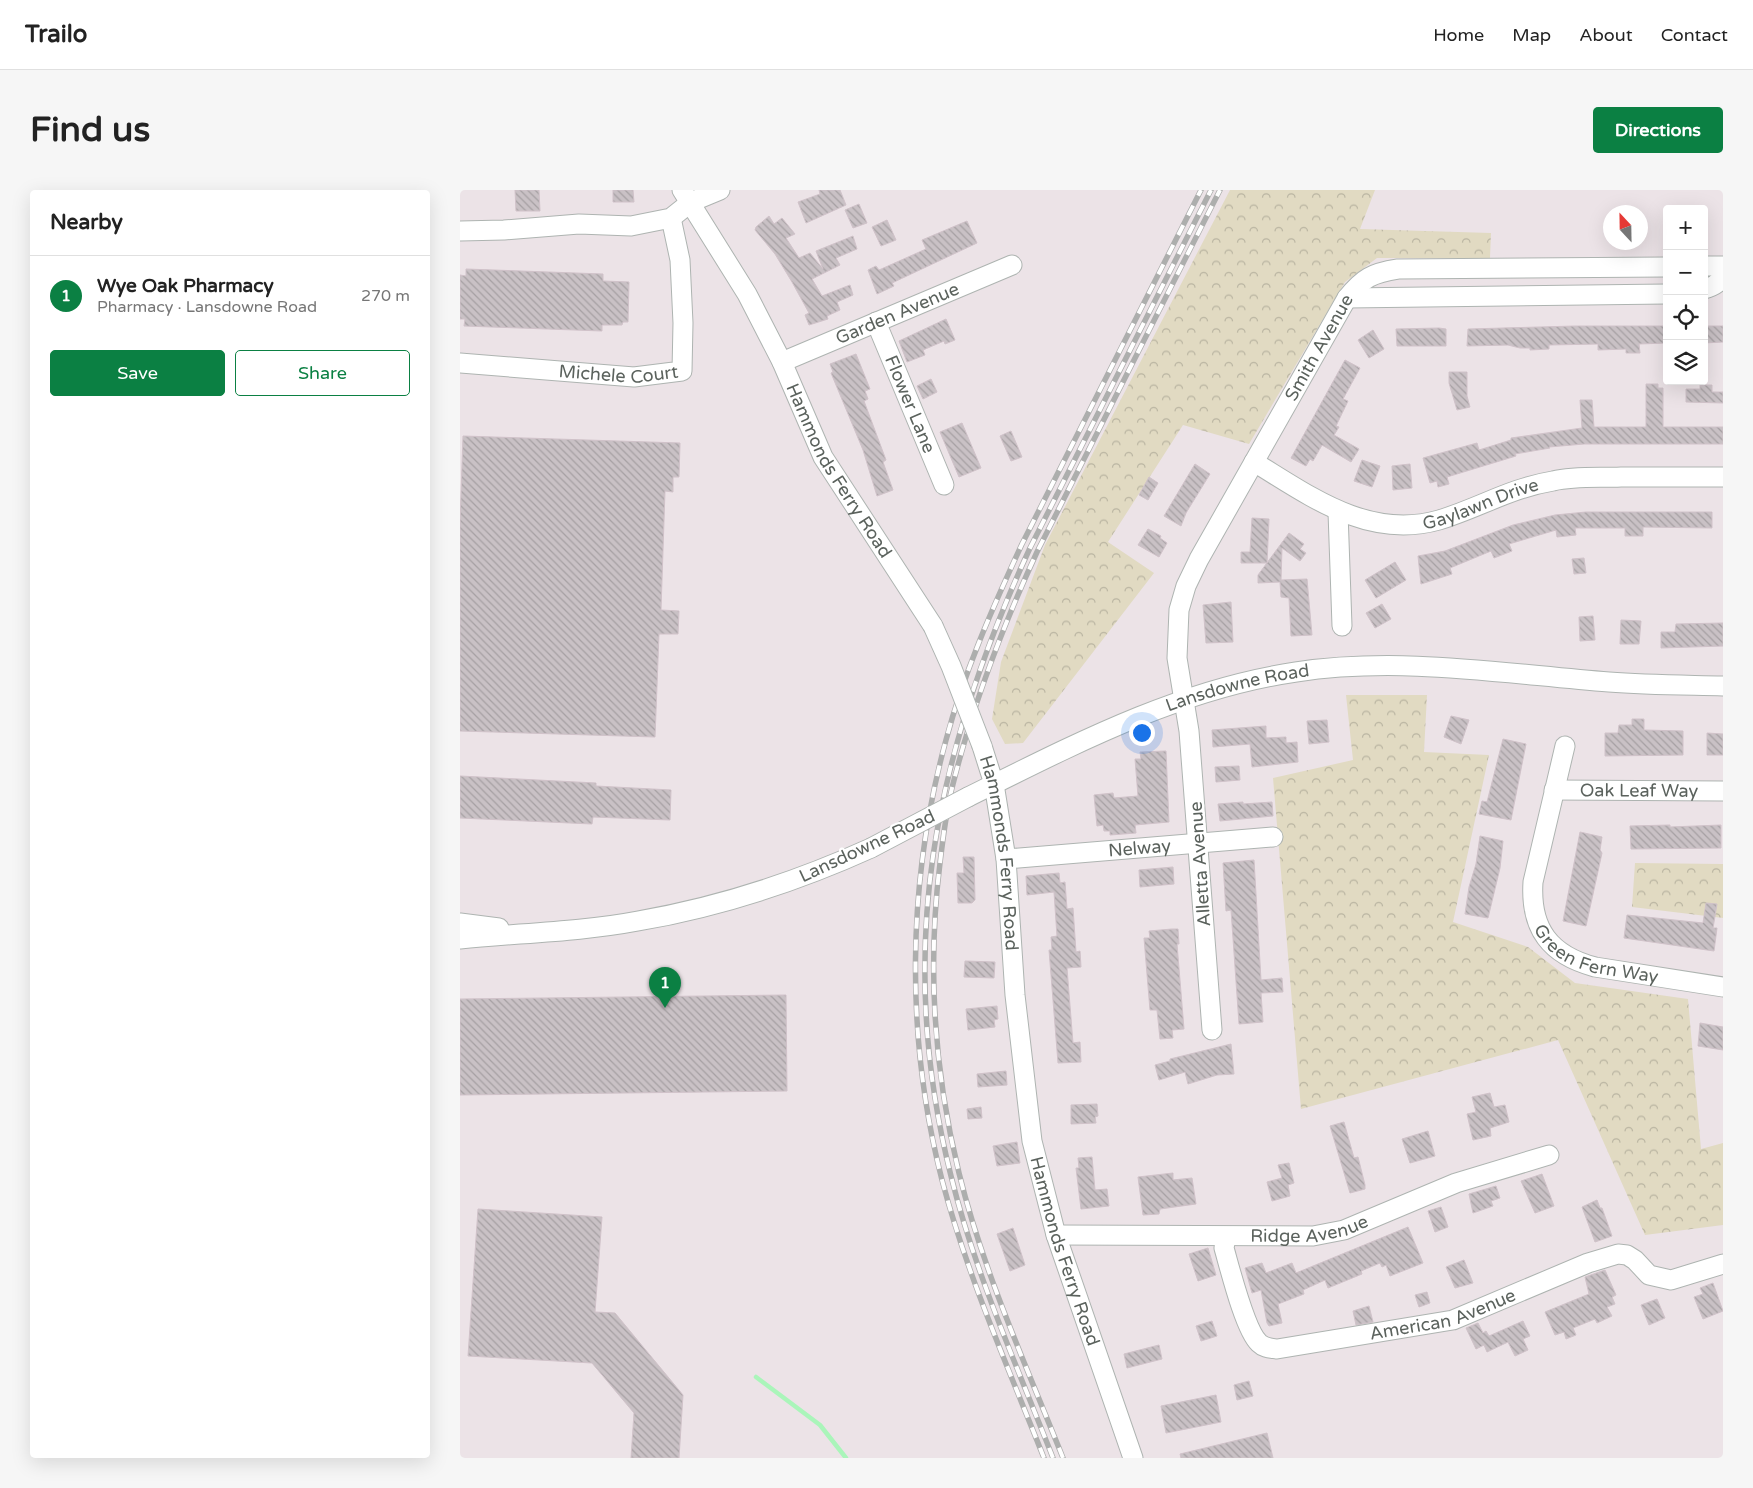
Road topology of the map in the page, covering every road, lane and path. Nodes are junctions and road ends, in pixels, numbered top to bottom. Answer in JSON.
{"nodes":[{"id":1,"x":720,"y":190,"type":"edge"},
{"id":2,"x":687,"y":196,"type":"edge"},
{"id":3,"x":671,"y":218,"type":"junction"},
{"id":4,"x":460,"y":230,"type":"edge"},
{"id":5,"x":1012,"y":265,"type":"dead end"},
{"id":6,"x":1708,"y":266,"type":"edge"},
{"id":7,"x":1723,"y":266,"type":"edge"},
{"id":8,"x":1663,"y":267,"type":"edge"},
{"id":9,"x":1723,"y":275,"type":"edge"},
{"id":10,"x":1708,"y":288,"type":"edge"},
{"id":11,"x":1663,"y":294,"type":"edge"},
{"id":12,"x":1347,"y":298,"type":"junction"},
{"id":13,"x":876,"y":322,"type":"junction"},
{"id":14,"x":782,"y":362,"type":"junction"},
{"id":15,"x":460,"y":363,"type":"edge"},
{"id":16,"x":1254,"y":462,"type":"junction"},
{"id":17,"x":1723,"y":477,"type":"edge"},
{"id":18,"x":944,"y":485,"type":"dead end"},
{"id":19,"x":1338,"y":512,"type":"junction"},
{"id":20,"x":1342,"y":626,"type":"dead end"},
{"id":21,"x":1723,"y":686,"type":"edge"},
{"id":22,"x":1183,"y":699,"type":"junction"},
{"id":23,"x":1564,"y":746,"type":"dead end"},
{"id":24,"x":994,"y":784,"type":"junction"},
{"id":25,"x":1554,"y":790,"type":"junction"},
{"id":26,"x":1723,"y":791,"type":"edge"},
{"id":27,"x":1273,"y":837,"type":"dead end"},
{"id":28,"x":1198,"y":843,"type":"junction"},
{"id":29,"x":1006,"y":859,"type":"junction"},
{"id":30,"x":460,"y":923,"type":"edge"},
{"id":31,"x":527,"y":932,"type":"junction"},
{"id":32,"x":460,"y":939,"type":"edge"},
{"id":33,"x":1723,"y":987,"type":"edge"},
{"id":34,"x":1212,"y":1030,"type":"dead end"},
{"id":35,"x":1549,"y":1155,"type":"dead end"},
{"id":36,"x":1056,"y":1235,"type":"junction"},
{"id":37,"x":1226,"y":1236,"type":"junction"},
{"id":38,"x":1723,"y":1264,"type":"edge"},
{"id":39,"x":1133,"y":1458,"type":"edge"}],
"edges":[{"from":1,"to":2,"type":"street"},
{"from":2,"to":3,"type":"street"},
{"from":2,"to":14,"type":"street","name":"Hammonds Ferry Road"},
{"from":3,"to":4,"type":"street"},
{"from":3,"to":15,"type":"street","name":"Michele Court"},
{"from":5,"to":13,"type":"street","name":"Garden Avenue"},
{"from":6,"to":7,"type":"street"},
{"from":8,"to":12,"type":"street","name":"Smith Avenue"},
{"from":9,"to":10,"type":"street"},
{"from":11,"to":12,"type":"street"},
{"from":12,"to":16,"type":"street","name":"Smith Avenue"},
{"from":13,"to":14,"type":"street","name":"Garden Avenue"},
{"from":13,"to":18,"type":"street","name":"Flower Lane"},
{"from":14,"to":24,"type":"street","name":"Hammonds Ferry Road","bridge":true},
{"from":16,"to":19,"type":"street","name":"Gaylawn Drive"},
{"from":16,"to":22,"type":"street","name":"Smith Avenue"},
{"from":17,"to":19,"type":"street","name":"Gaylawn Drive"},
{"from":19,"to":20,"type":"street"},
{"from":21,"to":22,"type":"street","name":"Lansdowne Road"},
{"from":22,"to":24,"type":"street","name":"Lansdowne Road"},
{"from":22,"to":28,"type":"street","name":"Alletta Avenue"},
{"from":23,"to":25,"type":"street","name":"Green Fern Way"},
{"from":24,"to":29,"type":"street","name":"Hammonds Ferry Road"},
{"from":24,"to":31,"type":"street","name":"Lansdowne Road","bridge":true},
{"from":25,"to":26,"type":"street","name":"Oak Leaf Way"},
{"from":25,"to":33,"type":"street","name":"Green Fern Way"},
{"from":27,"to":28,"type":"street","name":"Nelway"},
{"from":28,"to":29,"type":"street","name":"Nelway"},
{"from":28,"to":34,"type":"street","name":"Alletta Avenue"},
{"from":29,"to":36,"type":"street","name":"Hammonds Ferry Road"},
{"from":30,"to":31,"type":"street","name":"Lansdowne Road"},
{"from":31,"to":32,"type":"street","name":"Lansdowne Road"},
{"from":35,"to":37,"type":"street","name":"Ridge Avenue"},
{"from":36,"to":37,"type":"street","name":"Ridge Avenue"},
{"from":36,"to":39,"type":"street","name":"Hammonds Ferry Road"},
{"from":37,"to":38,"type":"street","name":"American Avenue"}]}
